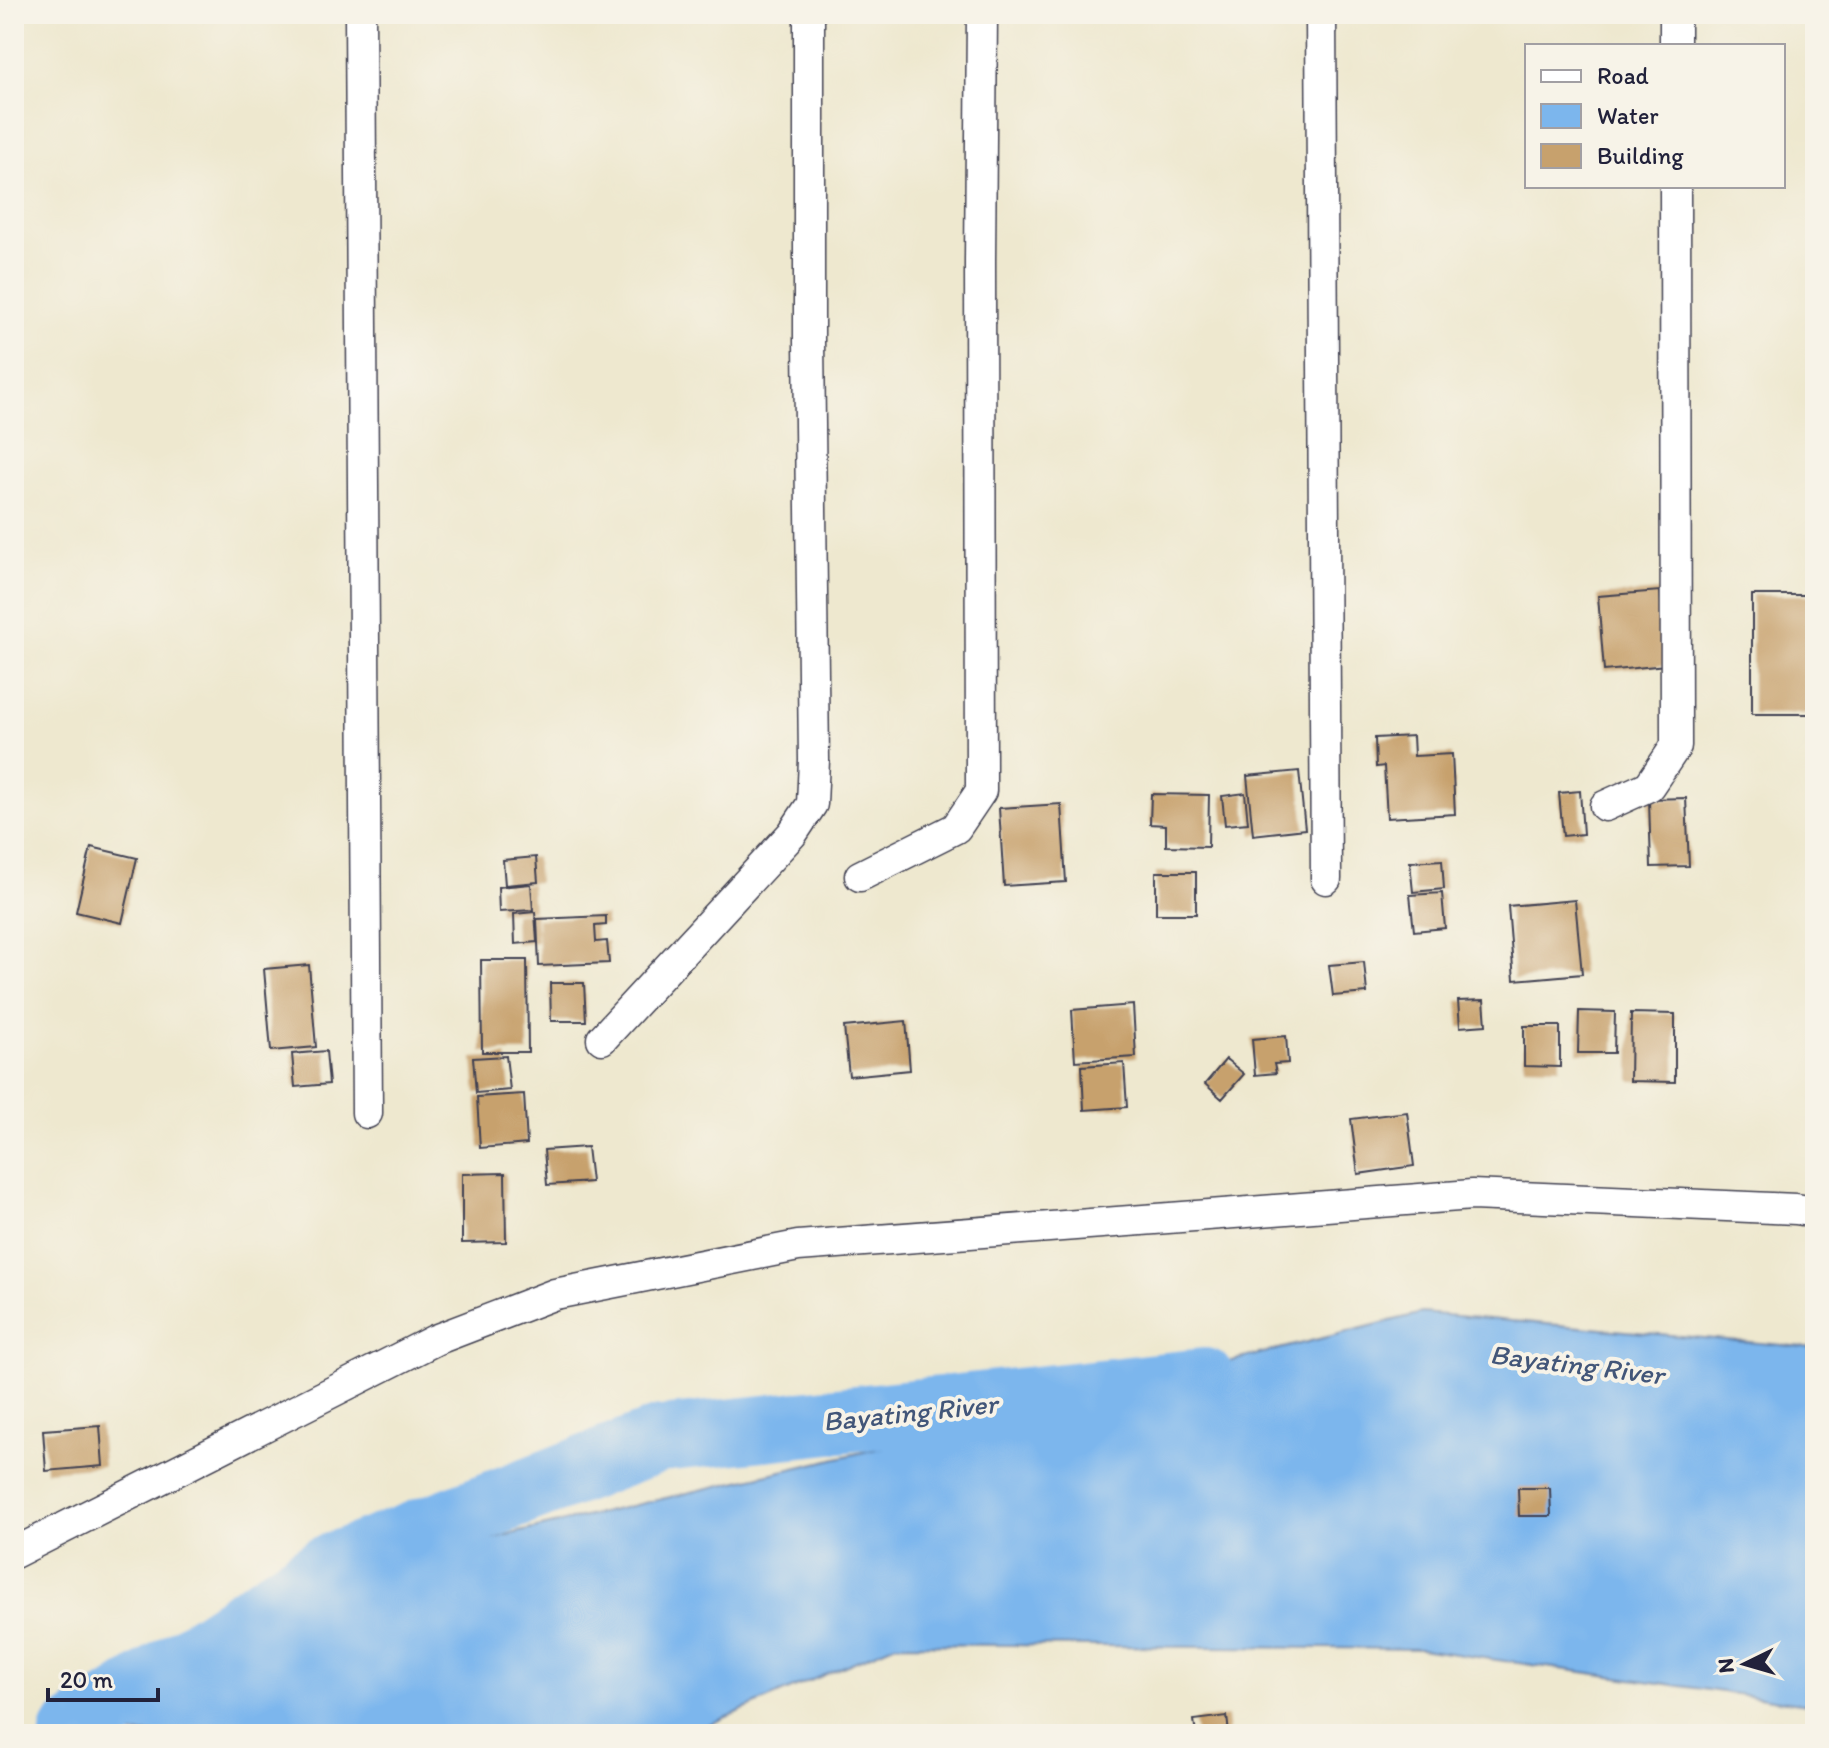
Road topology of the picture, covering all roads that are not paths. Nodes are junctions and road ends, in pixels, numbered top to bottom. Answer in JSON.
{"nodes":[{"id":1,"x":360,"y":14,"type":"edge"},
{"id":2,"x":809,"y":14,"type":"edge"},
{"id":3,"x":982,"y":14,"type":"edge"},
{"id":4,"x":1321,"y":14,"type":"edge"},
{"id":5,"x":1675,"y":14,"type":"edge"},
{"id":6,"x":1675,"y":44,"type":"edge"},
{"id":7,"x":1675,"y":188,"type":"edge"},
{"id":8,"x":1605,"y":806,"type":"dead end"},
{"id":9,"x":860,"y":876,"type":"dead end"},
{"id":10,"x":1326,"y":879,"type":"dead end"},
{"id":11,"x":602,"y":1039,"type":"dead end"},
{"id":12,"x":367,"y":1113,"type":"dead end"},
{"id":13,"x":1815,"y":1212,"type":"edge"},
{"id":14,"x":14,"y":1553,"type":"edge"}],
"edges":[{"from":1,"to":12,"type":"street"},
{"from":2,"to":11,"type":"street"},
{"from":3,"to":9,"type":"street"},
{"from":4,"to":10,"type":"street"},
{"from":5,"to":6,"type":"street"},
{"from":7,"to":8,"type":"street"},
{"from":13,"to":14,"type":"street"}]}
